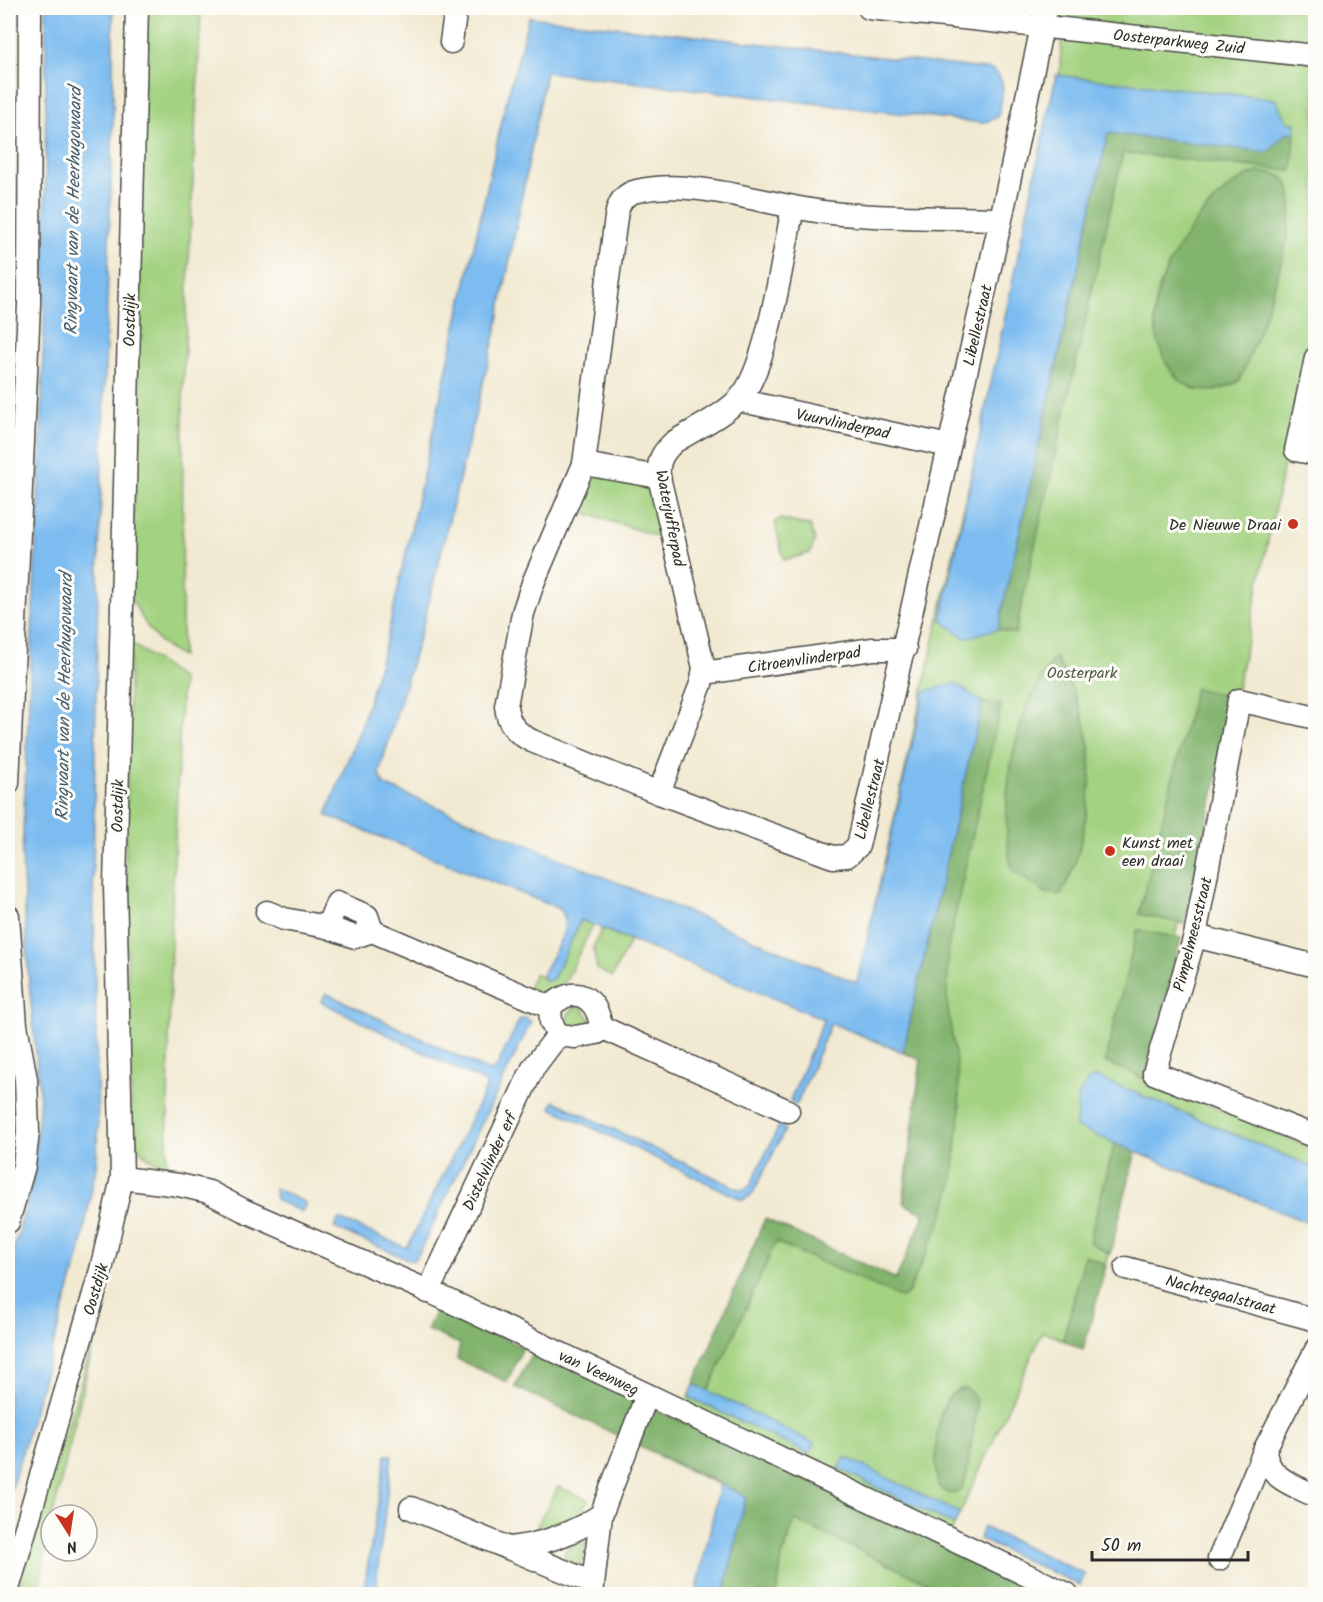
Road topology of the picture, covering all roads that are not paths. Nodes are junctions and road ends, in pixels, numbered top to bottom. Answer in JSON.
{"nodes":[{"id":1,"x":30,"y":8,"type":"edge"},
{"id":2,"x":137,"y":8,"type":"edge"},
{"id":3,"x":456,"y":8,"type":"edge"},
{"id":4,"x":869,"y":8,"type":"edge"},
{"id":5,"x":1044,"y":16,"type":"edge"},
{"id":6,"x":451,"y":42,"type":"dead end"},
{"id":7,"x":1316,"y":56,"type":"edge"},
{"id":8,"x":793,"y":208,"type":"junction"},
{"id":9,"x":1001,"y":219,"type":"junction"},
{"id":10,"x":1316,"y":358,"type":"edge"},
{"id":11,"x":738,"y":400,"type":"junction"},
{"id":12,"x":949,"y":446,"type":"junction"},
{"id":13,"x":1316,"y":454,"type":"edge"},
{"id":14,"x":584,"y":464,"type":"junction"},
{"id":15,"x":659,"y":477,"type":"junction"},
{"id":16,"x":905,"y":649,"type":"junction"},
{"id":17,"x":704,"y":674,"type":"junction"},
{"id":18,"x":1316,"y":718,"type":"edge"},
{"id":19,"x":8,"y":783,"type":"edge"},
{"id":20,"x":659,"y":794,"type":"junction"},
{"id":21,"x":267,"y":912,"type":"dead end"},
{"id":22,"x":8,"y":916,"type":"edge"},
{"id":23,"x":1195,"y":936,"type":"junction"},
{"id":24,"x":1316,"y":966,"type":"edge"},
{"id":25,"x":550,"y":1007,"type":"junction"},
{"id":26,"x":12,"y":1025,"type":"edge"},
{"id":27,"x":601,"y":1028,"type":"junction"},
{"id":28,"x":558,"y":1035,"type":"junction"},
{"id":29,"x":788,"y":1111,"type":"dead end"},
{"id":30,"x":1316,"y":1137,"type":"edge"},
{"id":31,"x":122,"y":1178,"type":"junction"},
{"id":32,"x":8,"y":1222,"type":"edge"},
{"id":33,"x":1126,"y":1268,"type":"dead end"},
{"id":34,"x":428,"y":1292,"type":"junction"},
{"id":35,"x":1316,"y":1320,"type":"edge"},
{"id":36,"x":1316,"y":1350,"type":"edge"},
{"id":37,"x":647,"y":1395,"type":"junction"},
{"id":38,"x":1265,"y":1449,"type":"junction"},
{"id":39,"x":1316,"y":1496,"type":"edge"},
{"id":40,"x":411,"y":1508,"type":"dead end"},
{"id":41,"x":601,"y":1515,"type":"junction"},
{"id":42,"x":511,"y":1548,"type":"junction"},
{"id":43,"x":1219,"y":1559,"type":"dead end"},
{"id":44,"x":8,"y":1589,"type":"edge"},
{"id":45,"x":593,"y":1589,"type":"edge"},
{"id":46,"x":1067,"y":1594,"type":"edge"}],
"edges":[{"from":1,"to":19,"type":"street"},
{"from":2,"to":31,"type":"street","name":"Oostdijk"},
{"from":3,"to":6,"type":"street"},
{"from":4,"to":5,"type":"street","name":"Oosterparkweg Zuid"},
{"from":5,"to":7,"type":"street","name":"Oosterparkweg Zuid"},
{"from":5,"to":9,"type":"street","name":"Libellestraat"},
{"from":8,"to":9,"type":"street","name":"Libellestraat"},
{"from":8,"to":11,"type":"street","name":"Waterjufferpad"},
{"from":8,"to":14,"type":"street","name":"Libellestraat"},
{"from":9,"to":12,"type":"street","name":"Libellestraat"},
{"from":10,"to":13,"type":"street"},
{"from":11,"to":12,"type":"street","name":"Vuurvlinderpad"},
{"from":11,"to":15,"type":"street","name":"Waterjufferpad"},
{"from":12,"to":16,"type":"street","name":"Libellestraat"},
{"from":14,"to":15,"type":"street"},
{"from":14,"to":20,"type":"street","name":"Libellestraat"},
{"from":15,"to":17,"type":"street","name":"Waterjufferpad"},
{"from":16,"to":17,"type":"street","name":"Citroenvlinderpad"},
{"from":16,"to":20,"type":"street","name":"Libellestraat"},
{"from":17,"to":20,"type":"street","name":"Waterjufferpad"},
{"from":18,"to":23,"type":"street","name":"Pimpelmeesstraat"},
{"from":21,"to":25,"type":"street"},
{"from":22,"to":26,"type":"street"},
{"from":23,"to":24,"type":"street"},
{"from":23,"to":30,"type":"street","name":"Pimpelmeesstraat"},
{"from":25,"to":27,"type":"street"},
{"from":25,"to":28,"type":"street"},
{"from":26,"to":32,"type":"street"},
{"from":27,"to":28,"type":"street"},
{"from":27,"to":29,"type":"street"},
{"from":28,"to":34,"type":"street","name":"Distelvlinder erf"},
{"from":31,"to":34,"type":"street","name":"van Veenweg"},
{"from":31,"to":44,"type":"street","name":"Oostdijk"},
{"from":33,"to":35,"type":"street","name":"Nachtegaalstraat"},
{"from":34,"to":37,"type":"street","name":"van Veenweg"},
{"from":36,"to":38,"type":"street"},
{"from":37,"to":41,"type":"street"},
{"from":37,"to":46,"type":"street","name":"van Veenweg"},
{"from":38,"to":39,"type":"street"},
{"from":38,"to":43,"type":"street"},
{"from":40,"to":42,"type":"street"},
{"from":41,"to":42,"type":"street"},
{"from":41,"to":45,"type":"street"},
{"from":42,"to":45,"type":"street"}]}
